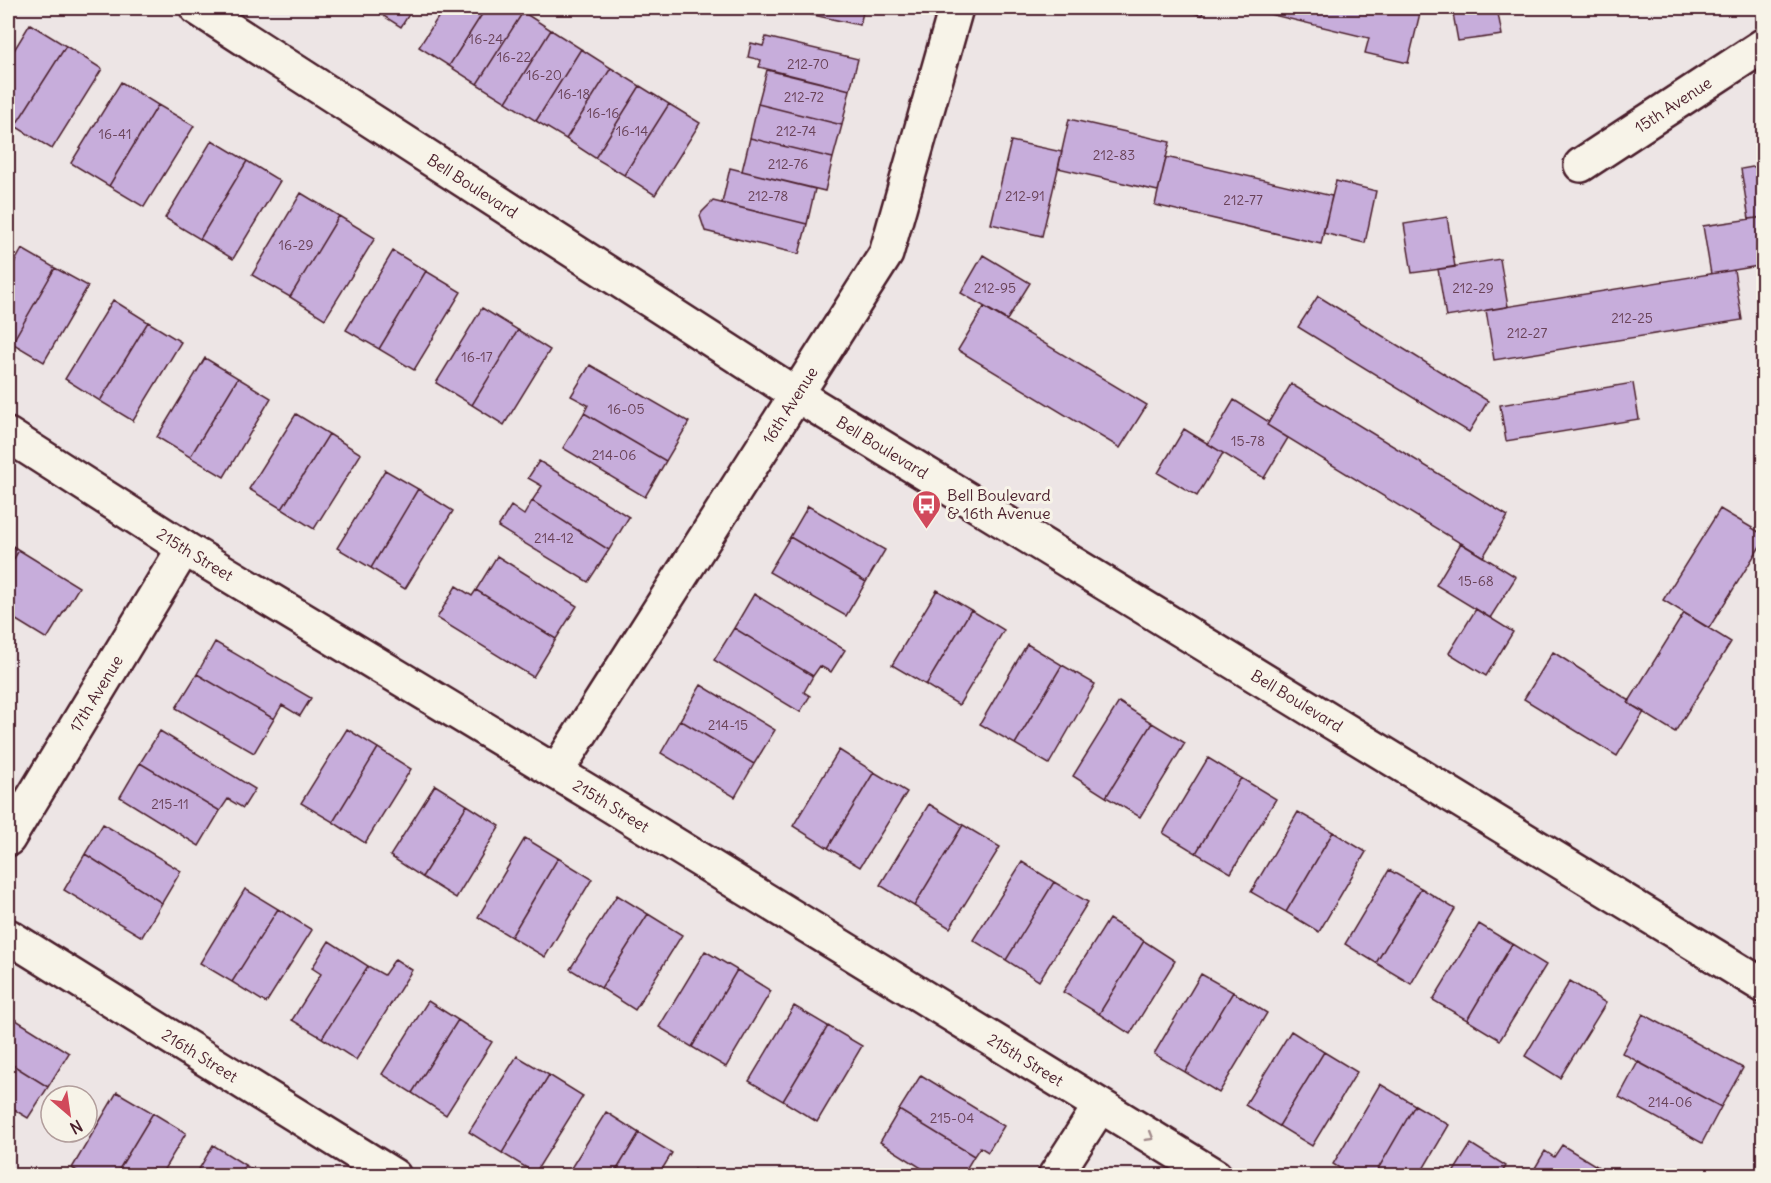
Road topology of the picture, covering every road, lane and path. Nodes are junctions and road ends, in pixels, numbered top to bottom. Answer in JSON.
{"nodes":[{"id":1,"x":197,"y":8,"type":"edge"},
{"id":2,"x":956,"y":8,"type":"edge"},
{"id":3,"x":1764,"y":45,"type":"edge"},
{"id":4,"x":1581,"y":165,"type":"dead end"},
{"id":5,"x":796,"y":395,"type":"junction"},
{"id":6,"x":8,"y":435,"type":"edge"},
{"id":7,"x":184,"y":548,"type":"junction"},
{"id":8,"x":556,"y":772,"type":"junction"},
{"id":9,"x":8,"y":839,"type":"edge"},
{"id":10,"x":8,"y":936,"type":"edge"},
{"id":11,"x":1764,"y":986,"type":"edge"},
{"id":12,"x":1100,"y":1106,"type":"junction"},
{"id":13,"x":394,"y":1176,"type":"edge"},
{"id":14,"x":1055,"y":1176,"type":"edge"},
{"id":15,"x":1215,"y":1176,"type":"edge"}],
"edges":[{"from":1,"to":5,"type":"street","name":"Bell Boulevard"},
{"from":2,"to":5,"type":"street","name":"16th Avenue"},
{"from":3,"to":4,"type":"street","name":"15th Avenue"},
{"from":5,"to":8,"type":"street","name":"16th Avenue"},
{"from":5,"to":11,"type":"street","name":"Bell Boulevard"},
{"from":6,"to":7,"type":"street","name":"215th Street"},
{"from":7,"to":8,"type":"street","name":"215th Street"},
{"from":7,"to":9,"type":"street","name":"17th Avenue"},
{"from":8,"to":12,"type":"street","name":"215th Street"},
{"from":10,"to":13,"type":"street","name":"216th Street"},
{"from":12,"to":14,"type":"street"},
{"from":12,"to":15,"type":"street","name":"215th Street","one_way":true}]}
